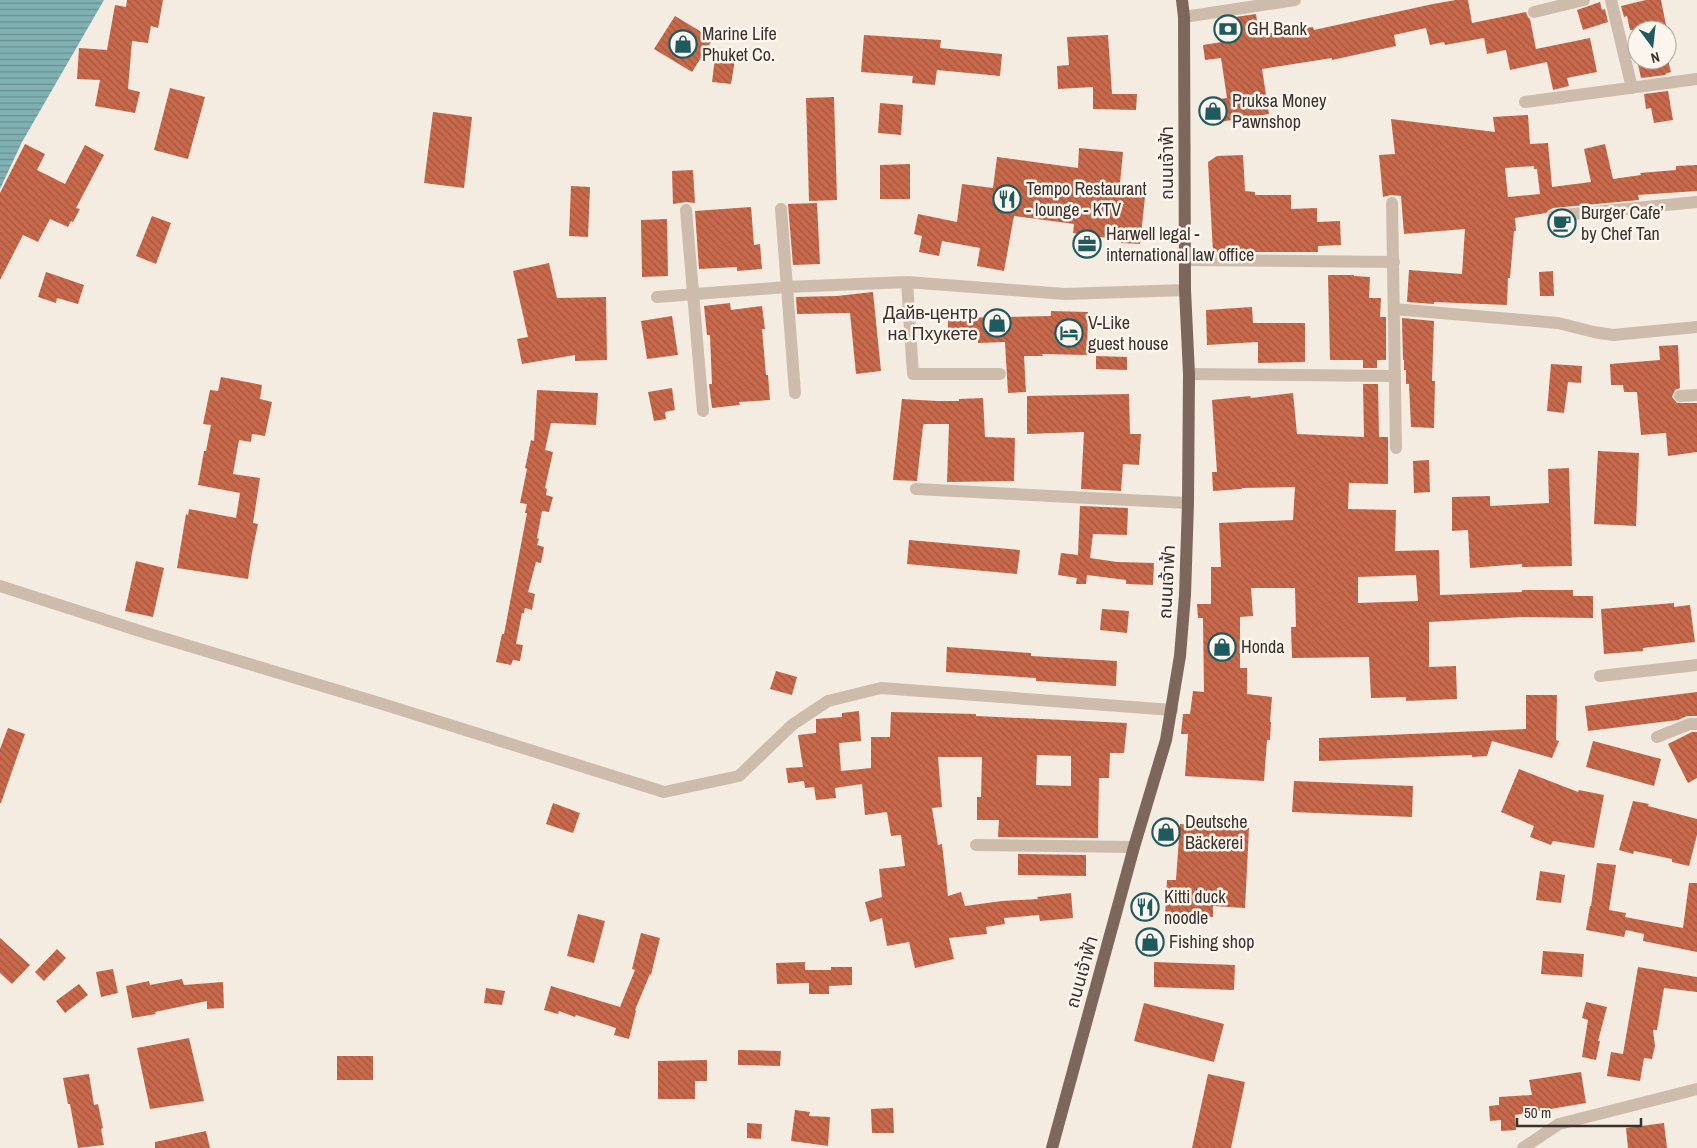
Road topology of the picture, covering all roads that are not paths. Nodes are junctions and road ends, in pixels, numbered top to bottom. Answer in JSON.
{"nodes":[{"id":1,"x":1182,"y":0,"type":"edge"},
{"id":2,"x":1295,"y":0,"type":"edge"},
{"id":3,"x":1584,"y":0,"type":"edge"},
{"id":4,"x":1611,"y":0,"type":"edge"},
{"id":5,"x":1534,"y":12,"type":"dead end"},
{"id":6,"x":1184,"y":18,"type":"junction"},
{"id":7,"x":1697,"y":79,"type":"edge"},
{"id":8,"x":1632,"y":88,"type":"junction"},
{"id":9,"x":1525,"y":102,"type":"dead end"},
{"id":10,"x":1697,"y":202,"type":"edge"},
{"id":11,"x":1392,"y":203,"type":"dead end"},
{"id":12,"x":781,"y":209,"type":"dead end"},
{"id":13,"x":686,"y":210,"type":"dead end"},
{"id":14,"x":1554,"y":216,"type":"dead end"},
{"id":15,"x":1185,"y":260,"type":"junction"},
{"id":16,"x":1394,"y":262,"type":"junction"},
{"id":17,"x":907,"y":282,"type":"junction"},
{"id":18,"x":787,"y":287,"type":"junction"},
{"id":19,"x":1185,"y":290,"type":"junction"},
{"id":20,"x":693,"y":293,"type":"junction"},
{"id":21,"x":657,"y":296,"type":"dead end"},
{"id":22,"x":1394,"y":309,"type":"junction"},
{"id":23,"x":1697,"y":327,"type":"edge"},
{"id":24,"x":1000,"y":374,"type":"dead end"},
{"id":25,"x":1189,"y":374,"type":"junction"},
{"id":26,"x":1394,"y":376,"type":"junction"},
{"id":27,"x":795,"y":393,"type":"dead end"},
{"id":28,"x":1697,"y":395,"type":"edge"},
{"id":29,"x":1680,"y":396,"type":"dead end"},
{"id":30,"x":703,"y":411,"type":"dead end"},
{"id":31,"x":1396,"y":448,"type":"dead end"},
{"id":32,"x":916,"y":489,"type":"dead end"},
{"id":33,"x":1188,"y":503,"type":"junction"},
{"id":34,"x":0,"y":586,"type":"edge"},
{"id":35,"x":1697,"y":666,"type":"edge"},
{"id":36,"x":1600,"y":676,"type":"dead end"},
{"id":37,"x":1172,"y":710,"type":"junction"},
{"id":38,"x":1697,"y":724,"type":"edge"},
{"id":39,"x":1657,"y":737,"type":"dead end"},
{"id":40,"x":976,"y":845,"type":"dead end"},
{"id":41,"x":1134,"y":847,"type":"junction"},
{"id":42,"x":1697,"y":1089,"type":"edge"},
{"id":43,"x":1052,"y":1148,"type":"edge"},
{"id":44,"x":1523,"y":1148,"type":"edge"}],
"edges":[{"from":1,"to":6,"type":"main road","name":"ถนนเจ้าฟ้า"},
{"from":2,"to":6,"type":"street"},
{"from":3,"to":5,"type":"street"},
{"from":4,"to":8,"type":"street"},
{"from":6,"to":15,"type":"main road","name":"ถนนเจ้าฟ้า"},
{"from":7,"to":8,"type":"street"},
{"from":8,"to":9,"type":"street"},
{"from":10,"to":14,"type":"street"},
{"from":11,"to":16,"type":"street"},
{"from":12,"to":18,"type":"street"},
{"from":13,"to":20,"type":"street"},
{"from":15,"to":16,"type":"street"},
{"from":15,"to":19,"type":"main road","name":"ถนนเจ้าฟ้า"},
{"from":16,"to":22,"type":"street"},
{"from":17,"to":18,"type":"street"},
{"from":17,"to":19,"type":"street"},
{"from":17,"to":24,"type":"street"},
{"from":18,"to":20,"type":"street"},
{"from":18,"to":27,"type":"street"},
{"from":19,"to":25,"type":"main road","name":"ถนนเจ้าฟ้า"},
{"from":20,"to":21,"type":"street"},
{"from":20,"to":30,"type":"street"},
{"from":22,"to":23,"type":"street"},
{"from":22,"to":26,"type":"street"},
{"from":25,"to":26,"type":"street"},
{"from":25,"to":33,"type":"main road","name":"ถนนเจ้าฟ้า"},
{"from":26,"to":31,"type":"street"},
{"from":28,"to":29,"type":"street"},
{"from":32,"to":33,"type":"street"},
{"from":33,"to":37,"type":"main road","name":"ถนนเจ้าฟ้า"},
{"from":34,"to":37,"type":"street"},
{"from":35,"to":36,"type":"street"},
{"from":37,"to":41,"type":"main road","name":"ถนนเจ้าฟ้า"},
{"from":38,"to":39,"type":"street"},
{"from":40,"to":41,"type":"street"},
{"from":41,"to":43,"type":"main road","name":"ถนนเจ้าฟ้า"},
{"from":42,"to":44,"type":"street"}]}
